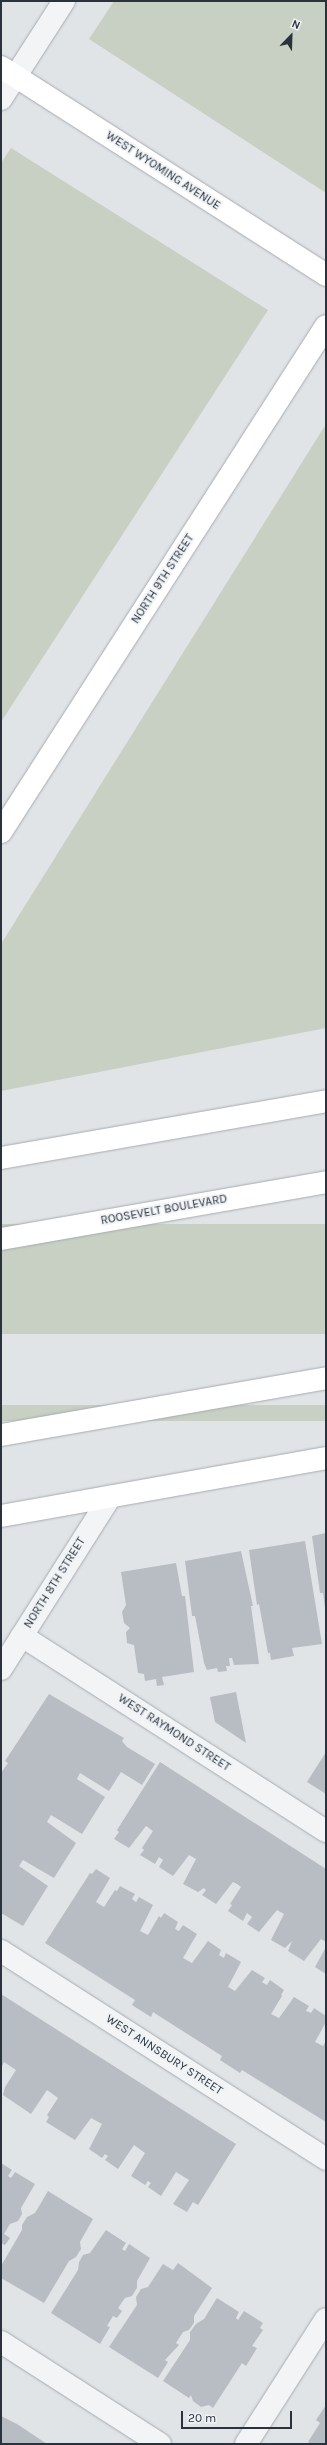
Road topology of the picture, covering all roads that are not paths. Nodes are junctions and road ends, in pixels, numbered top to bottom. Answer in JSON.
{"nodes":[{"id":1,"x":64,"y":1,"type":"edge"},
{"id":2,"x":8,"y":72,"type":"edge"},
{"id":3,"x":1,"y":100,"type":"edge"},
{"id":4,"x":326,"y":275,"type":"edge"},
{"id":5,"x":326,"y":326,"type":"edge"},
{"id":6,"x":1,"y":832,"type":"edge"},
{"id":7,"x":326,"y":1101,"type":"edge"},
{"id":8,"x":1,"y":1158,"type":"edge"},
{"id":9,"x":326,"y":1182,"type":"edge"},
{"id":10,"x":1,"y":1239,"type":"edge"},
{"id":11,"x":326,"y":1378,"type":"edge"},
{"id":12,"x":1,"y":1435,"type":"edge"},
{"id":13,"x":326,"y":1458,"type":"edge"},
{"id":14,"x":110,"y":1497,"type":"junction"},
{"id":15,"x":1,"y":1516,"type":"edge"},
{"id":16,"x":22,"y":1636,"type":"junction"},
{"id":17,"x":1,"y":1669,"type":"edge"},
{"id":18,"x":326,"y":1831,"type":"edge"},
{"id":19,"x":1,"y":1951,"type":"edge"},
{"id":20,"x":326,"y":2159,"type":"edge"},
{"id":21,"x":326,"y":2319,"type":"edge"},
{"id":22,"x":1,"y":2342,"type":"edge"},
{"id":23,"x":160,"y":2444,"type":"edge"},
{"id":24,"x":246,"y":2444,"type":"edge"}],
"edges":[{"from":1,"to":2,"type":"street"},
{"from":2,"to":3,"type":"street"},
{"from":2,"to":4,"type":"main road","name":"WEST WYOMING AVENUE"},
{"from":5,"to":6,"type":"main road","name":"NORTH 9TH STREET"},
{"from":7,"to":8,"type":"main road"},
{"from":9,"to":10,"type":"main road","name":"ROOSEVELT BOULEVARD"},
{"from":11,"to":12,"type":"main road"},
{"from":13,"to":14,"type":"main road"},
{"from":14,"to":15,"type":"main road"},
{"from":14,"to":16,"type":"street","name":"NORTH 8TH STREET"},
{"from":16,"to":17,"type":"street","name":"NORTH 8TH STREET"},
{"from":16,"to":18,"type":"street","name":"WEST RAYMOND STREET"},
{"from":19,"to":20,"type":"street","name":"WEST ANNSBURY STREET"},
{"from":21,"to":24,"type":"street"},
{"from":22,"to":23,"type":"street"}]}
